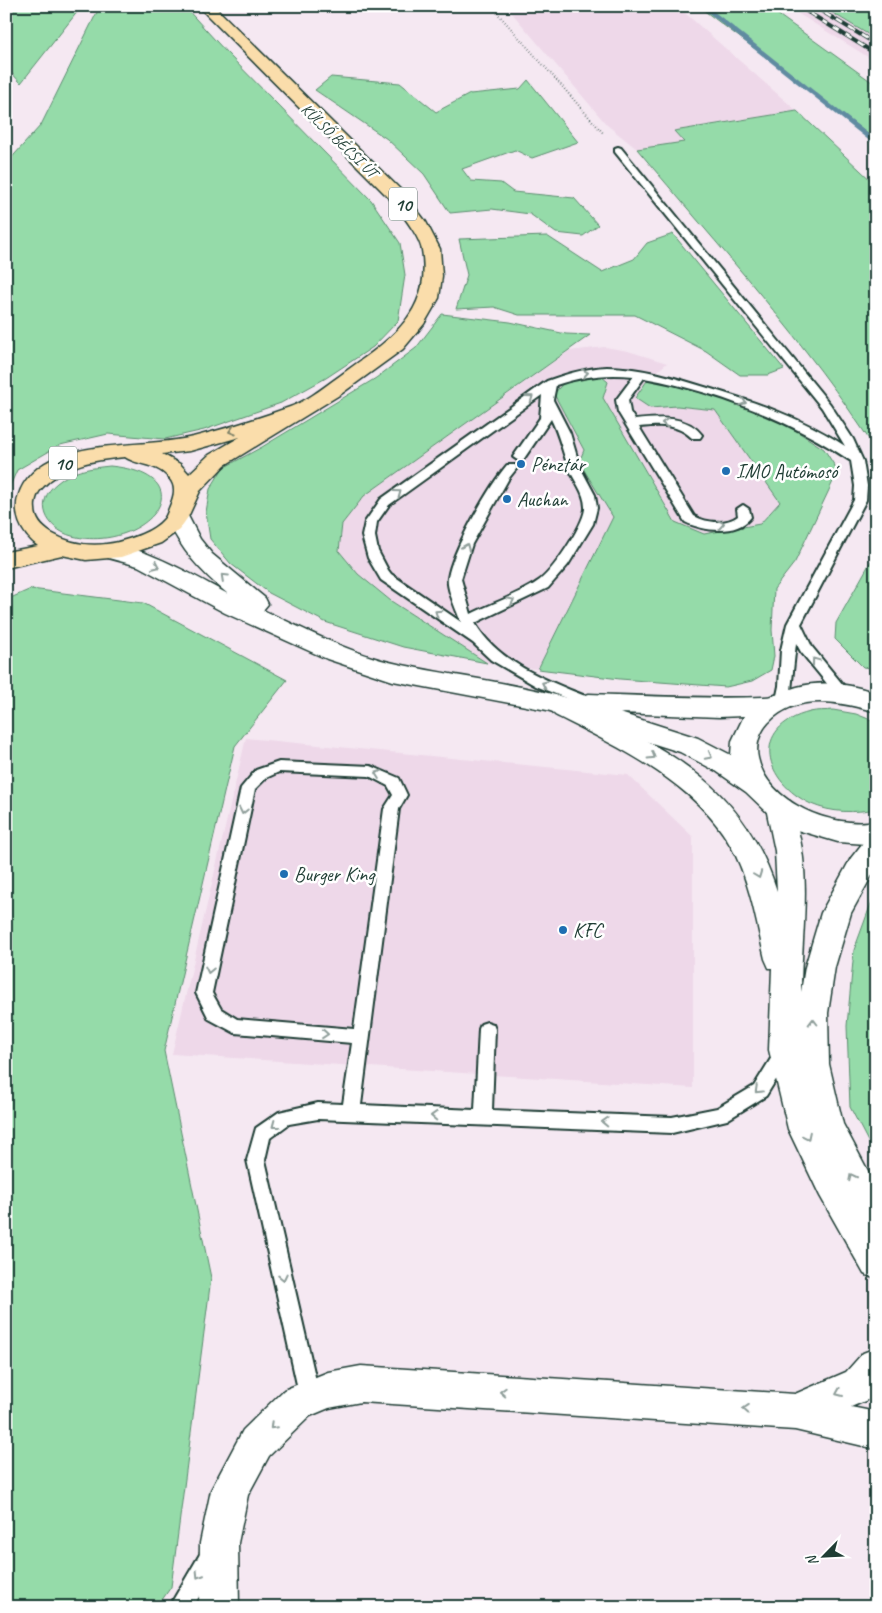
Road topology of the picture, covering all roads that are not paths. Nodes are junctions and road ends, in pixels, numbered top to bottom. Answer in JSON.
{"nodes":[{"id":1,"x":205,"y":6,"type":"edge"},
{"id":2,"x":618,"y":150,"type":"road end"},
{"id":3,"x":641,"y":374,"type":"junction"},
{"id":4,"x":551,"y":382,"type":"junction"},
{"id":5,"x":547,"y":399,"type":"junction"},
{"id":6,"x":295,"y":412,"type":"junction"},
{"id":7,"x":630,"y":424,"type":"junction"},
{"id":8,"x":696,"y":435,"type":"dead end"},
{"id":9,"x":123,"y":452,"type":"junction"},
{"id":10,"x":519,"y":457,"type":"dead end"},
{"id":11,"x":858,"y":460,"type":"junction"},
{"id":12,"x":511,"y":468,"type":"dead end"},
{"id":13,"x":186,"y":494,"type":"junction"},
{"id":14,"x":23,"y":506,"type":"junction"},
{"id":15,"x":743,"y":509,"type":"dead end"},
{"id":16,"x":178,"y":517,"type":"junction"},
{"id":17,"x":6,"y":522,"type":"edge"},
{"id":18,"x":62,"y":548,"type":"junction"},
{"id":19,"x":109,"y":551,"type":"junction"},
{"id":20,"x":6,"y":560,"type":"edge"},
{"id":21,"x":467,"y":621,"type":"junction"},
{"id":22,"x":794,"y":624,"type":"junction"},
{"id":23,"x":288,"y":631,"type":"junction"},
{"id":24,"x":478,"y":640,"type":"junction"},
{"id":25,"x":843,"y":694,"type":"junction"},
{"id":26,"x":548,"y":701,"type":"junction"},
{"id":27,"x":874,"y":701,"type":"edge"},
{"id":28,"x":590,"y":703,"type":"junction"},
{"id":29,"x":777,"y":703,"type":"junction"},
{"id":30,"x":756,"y":785,"type":"junction"},
{"id":31,"x":780,"y":808,"type":"junction"},
{"id":32,"x":876,"y":831,"type":"edge"},
{"id":33,"x":876,"y":847,"type":"edge"},
{"id":34,"x":786,"y":985,"type":"junction"},
{"id":35,"x":487,"y":1029,"type":"dead end"},
{"id":36,"x":362,"y":1037,"type":"junction"},
{"id":37,"x":785,"y":1050,"type":"junction"},
{"id":38,"x":351,"y":1113,"type":"junction"},
{"id":39,"x":483,"y":1118,"type":"junction"},
{"id":40,"x":876,"y":1220,"type":"edge"},
{"id":41,"x":876,"y":1263,"type":"edge"},
{"id":42,"x":876,"y":1365,"type":"edge"},
{"id":43,"x":310,"y":1398,"type":"junction"},
{"id":44,"x":795,"y":1412,"type":"junction"},
{"id":45,"x":876,"y":1431,"type":"edge"},
{"id":46,"x":219,"y":1543,"type":"junction"},
{"id":47,"x":180,"y":1607,"type":"edge"},
{"id":48,"x":219,"y":1607,"type":"edge"}],
"edges":[{"from":1,"to":6,"type":"main road","name":"KÜLSŐ BÉCSI ÚT","number":"10"},
{"from":2,"to":11,"type":"lane"},
{"from":4,"to":3,"type":"lane","one_way":true},
{"from":3,"to":7,"type":"lane"},
{"from":3,"to":11,"type":"lane","one_way":true},
{"from":4,"to":5,"type":"lane"},
{"from":24,"to":4,"type":"lane","one_way":true},
{"from":5,"to":10,"type":"lane"},
{"from":21,"to":5,"type":"lane","one_way":true},
{"from":6,"to":9,"type":"main road","number":"10","one_way":true},
{"from":6,"to":13,"type":"main road","number":"10"},
{"from":8,"to":7,"type":"lane","one_way":true},
{"from":7,"to":15,"type":"lane","one_way":true},
{"from":9,"to":13,"type":"main road","number":"10"},
{"from":9,"to":14,"type":"main road","number":"10"},
{"from":11,"to":22,"type":"lane"},
{"from":21,"to":12,"type":"lane","one_way":true},
{"from":13,"to":16,"type":"main road","number":"10"},
{"from":14,"to":17,"type":"main road","number":"10"},
{"from":14,"to":18,"type":"main road","number":"10"},
{"from":16,"to":19,"type":"main road","number":"10"},
{"from":23,"to":16,"type":"street","one_way":true},
{"from":18,"to":19,"type":"main road","number":"10"},
{"from":18,"to":20,"type":"main road","number":"10"},
{"from":19,"to":23,"type":"street","one_way":true},
{"from":21,"to":24,"type":"lane"},
{"from":25,"to":22,"type":"lane","one_way":true},
{"from":22,"to":29,"type":"lane"},
{"from":23,"to":26,"type":"street"},
{"from":28,"to":24,"type":"lane","one_way":true},
{"from":25,"to":27,"type":"street"},
{"from":25,"to":29,"type":"street"},
{"from":26,"to":28,"type":"street"},
{"from":26,"to":30,"type":"street","one_way":true},
{"from":26,"to":34,"type":"street","one_way":true},
{"from":28,"to":29,"type":"street"},
{"from":29,"to":30,"type":"street"},
{"from":30,"to":31,"type":"street"},
{"from":31,"to":32,"type":"street"},
{"from":31,"to":34,"type":"street"},
{"from":40,"to":33,"type":"street","one_way":true},
{"from":34,"to":37,"type":"street"},
{"from":35,"to":39,"type":"lane"},
{"from":36,"to":36,"type":"lane","one_way":true},
{"from":36,"to":38,"type":"lane"},
{"from":37,"to":39,"type":"lane","one_way":true},
{"from":37,"to":41,"type":"street","one_way":true},
{"from":39,"to":38,"type":"lane","one_way":true},
{"from":38,"to":43,"type":"lane","one_way":true},
{"from":42,"to":44,"type":"street","one_way":true},
{"from":44,"to":43,"type":"street","one_way":true},
{"from":43,"to":46,"type":"street","one_way":true},
{"from":44,"to":45,"type":"street"},
{"from":46,"to":47,"type":"lane","one_way":true},
{"from":46,"to":48,"type":"street"}]}
